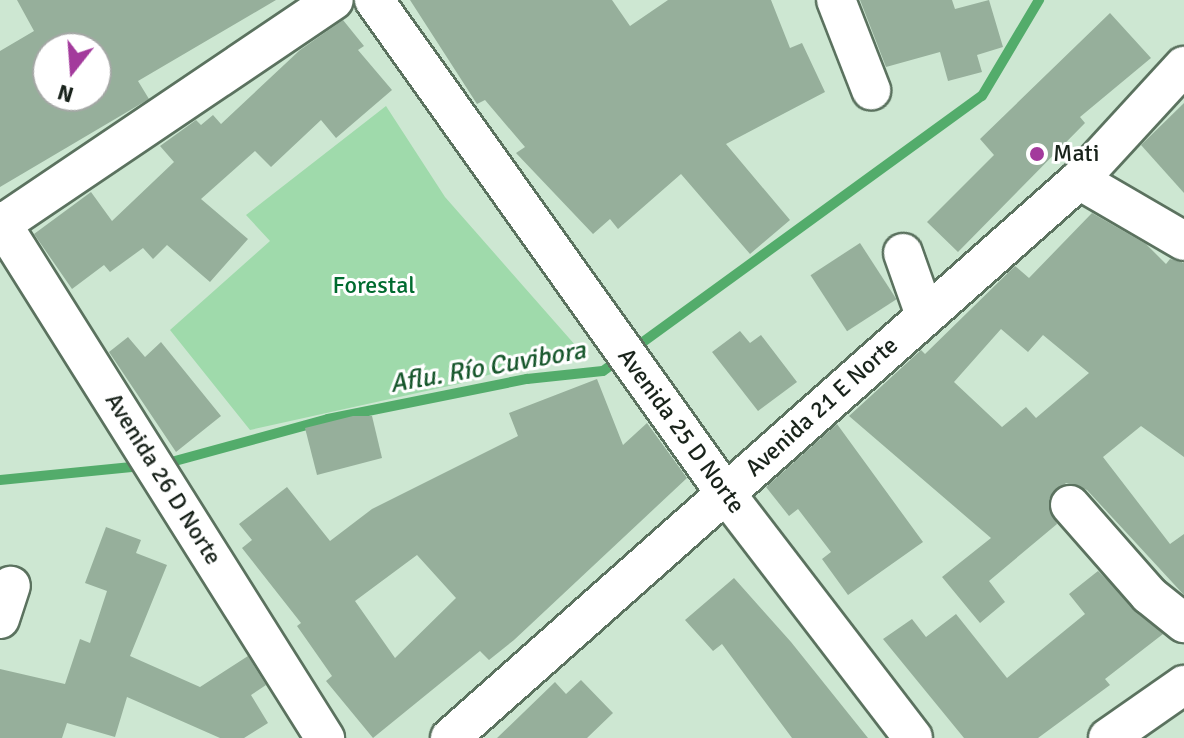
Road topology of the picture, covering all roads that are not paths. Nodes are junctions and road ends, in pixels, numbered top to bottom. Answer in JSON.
{"nodes":[{"id":1,"x":334,"y":0,"type":"edge"},
{"id":2,"x":374,"y":0,"type":"edge"},
{"id":3,"x":836,"y":0,"type":"edge"},
{"id":4,"x":1184,"y":66,"type":"edge"},
{"id":5,"x":871,"y":90,"type":"dead end"},
{"id":6,"x":1079,"y":180,"type":"junction"},
{"id":7,"x":1,"y":222,"type":"edge"},
{"id":8,"x":1184,"y":241,"type":"edge"},
{"id":9,"x":903,"y":253,"type":"dead end"},
{"id":10,"x":925,"y":315,"type":"junction"},
{"id":11,"x":726,"y":494,"type":"junction"},
{"id":12,"x":1070,"y":505,"type":"dead end"},
{"id":13,"x":1184,"y":623,"type":"edge"},
{"id":14,"x":1184,"y":685,"type":"edge"},
{"id":15,"x":325,"y":738,"type":"edge"},
{"id":16,"x":450,"y":738,"type":"edge"},
{"id":17,"x":913,"y":738,"type":"edge"},
{"id":18,"x":1108,"y":738,"type":"edge"}],
"edges":[{"from":1,"to":7,"type":"street"},
{"from":2,"to":11,"type":"street","name":"Avenida 25 D Norte"},
{"from":3,"to":5,"type":"street"},
{"from":4,"to":6,"type":"street","name":"Avenida 21 E Norte"},
{"from":6,"to":8,"type":"street"},
{"from":6,"to":10,"type":"street","name":"Avenida 21 E Norte"},
{"from":7,"to":15,"type":"street","name":"Avenida 26 D Norte"},
{"from":9,"to":10,"type":"street"},
{"from":10,"to":11,"type":"street","name":"Avenida 21 E Norte"},
{"from":11,"to":16,"type":"street","name":"Avenida 21 E Norte"},
{"from":11,"to":17,"type":"street","name":"Avenida 25 D Norte"},
{"from":12,"to":13,"type":"street"},
{"from":14,"to":18,"type":"street"}]}
